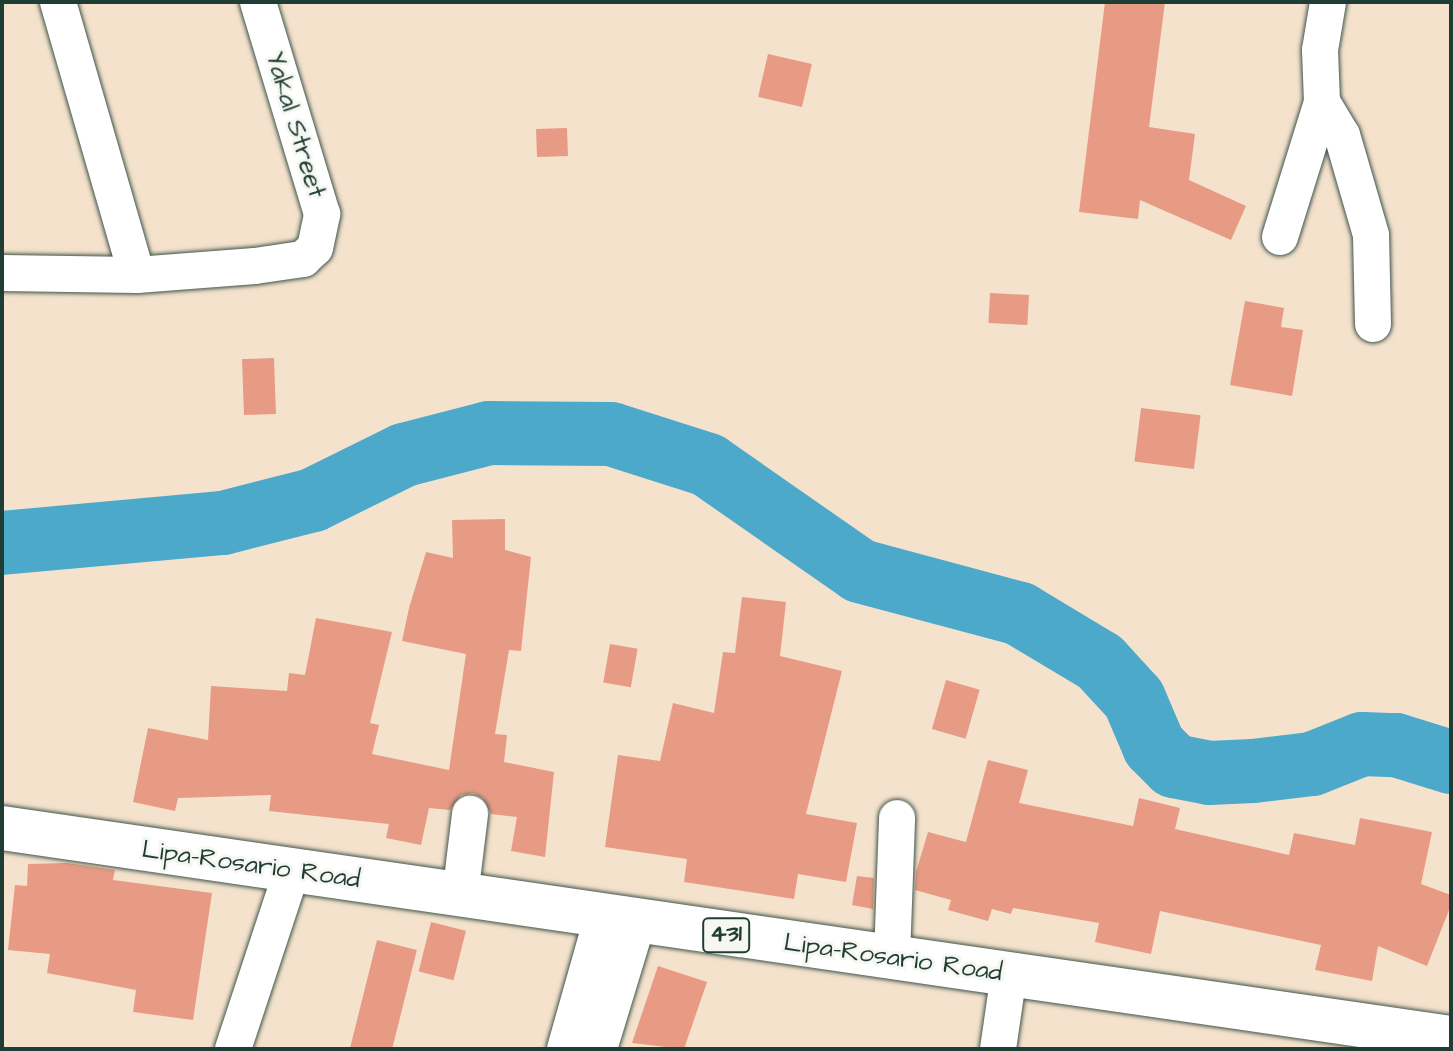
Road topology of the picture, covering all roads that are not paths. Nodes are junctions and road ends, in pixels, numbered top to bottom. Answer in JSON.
{"nodes":[{"id":1,"x":58,"y":2,"type":"edge"},
{"id":2,"x":258,"y":2,"type":"edge"},
{"id":3,"x":1328,"y":2,"type":"edge"},
{"id":4,"x":1322,"y":102,"type":"junction"},
{"id":5,"x":1280,"y":237,"type":"dead end"},
{"id":6,"x":2,"y":273,"type":"edge"},
{"id":7,"x":137,"y":275,"type":"junction"},
{"id":8,"x":1373,"y":324,"type":"dead end"},
{"id":9,"x":470,"y":814,"type":"dead end"},
{"id":10,"x":897,"y":818,"type":"dead end"},
{"id":11,"x":2,"y":828,"type":"edge"},
{"id":12,"x":292,"y":871,"type":"junction"},
{"id":13,"x":460,"y":896,"type":"junction"},
{"id":14,"x":619,"y":921,"type":"junction"},
{"id":15,"x":892,"y":957,"type":"junction"},
{"id":16,"x":1009,"y":974,"type":"junction"},
{"id":17,"x":1336,"y":1035,"type":"edge"},
{"id":18,"x":1451,"y":1038,"type":"edge"},
{"id":19,"x":1391,"y":1039,"type":"edge"},
{"id":20,"x":233,"y":1049,"type":"edge"},
{"id":21,"x":565,"y":1049,"type":"edge"},
{"id":22,"x":599,"y":1049,"type":"edge"},
{"id":23,"x":998,"y":1049,"type":"edge"}],
"edges":[{"from":1,"to":7,"type":"street"},
{"from":2,"to":7,"type":"street","name":"Yakal Street"},
{"from":3,"to":4,"type":"street"},
{"from":4,"to":5,"type":"street"},
{"from":4,"to":8,"type":"street"},
{"from":6,"to":7,"type":"street"},
{"from":9,"to":13,"type":"street"},
{"from":10,"to":15,"type":"street"},
{"from":11,"to":12,"type":"main road","name":"Lipa-Rosario Road","number":"431"},
{"from":12,"to":13,"type":"main road","name":"Lipa-Rosario Road","number":"431"},
{"from":12,"to":20,"type":"street"},
{"from":13,"to":14,"type":"main road","name":"Lipa-Rosario Road","number":"431"},
{"from":14,"to":15,"type":"main road","name":"Lipa-Rosario Road","number":"431"},
{"from":14,"to":21,"type":"street"},
{"from":14,"to":22,"type":"street"},
{"from":15,"to":16,"type":"main road","name":"Lipa-Rosario Road","number":"431"},
{"from":16,"to":17,"type":"main road","name":"Lipa-Rosario Road","number":"431"},
{"from":16,"to":23,"type":"street"},
{"from":17,"to":19,"type":"main road","name":"Lipa-Rosario Road","number":"431"},
{"from":18,"to":19,"type":"main road","name":"Lipa-Rosario Road","number":"431"}]}
